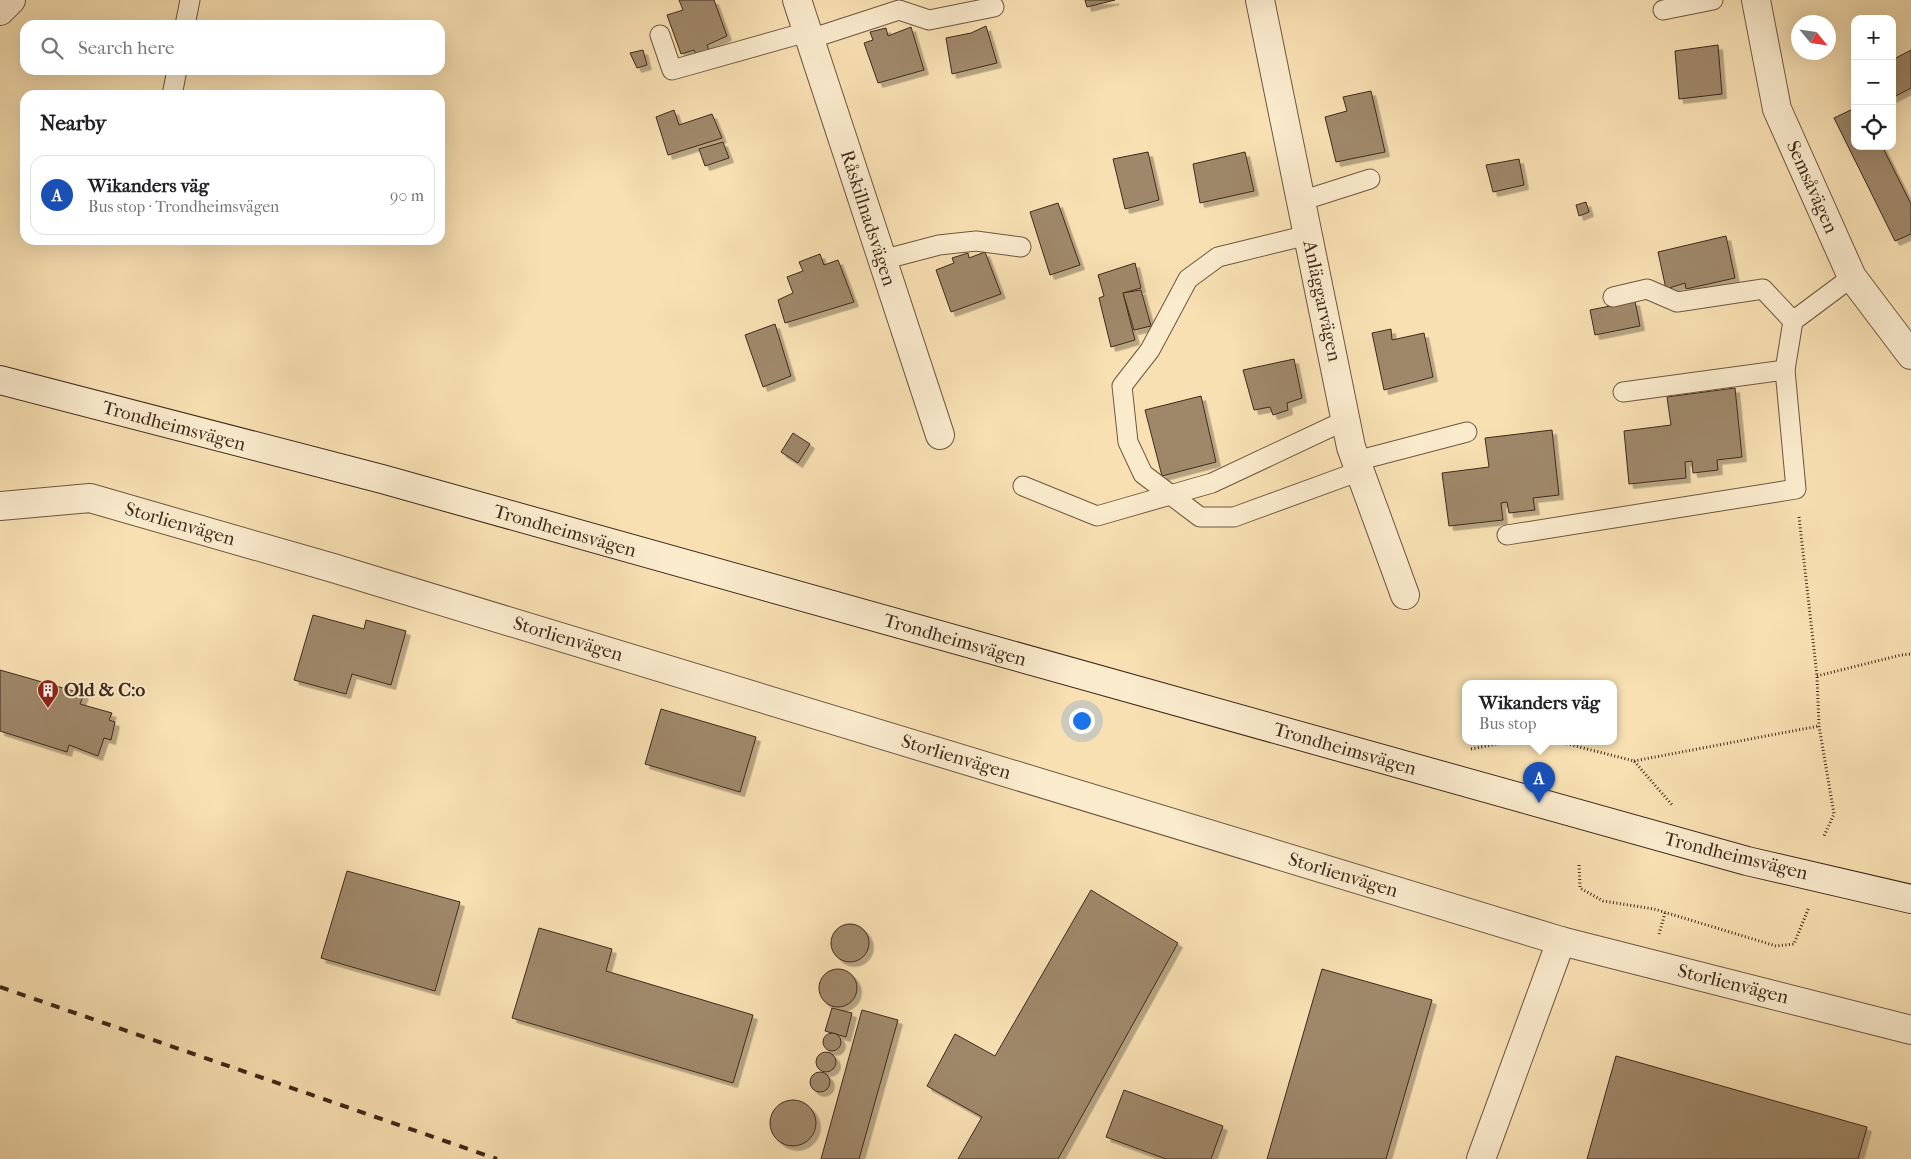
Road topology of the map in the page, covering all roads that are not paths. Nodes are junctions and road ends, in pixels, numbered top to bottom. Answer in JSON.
{"nodes":[{"id":1,"x":12,"y":0,"type":"edge"},
{"id":2,"x":190,"y":0,"type":"edge"},
{"id":3,"x":797,"y":0,"type":"edge"},
{"id":4,"x":1260,"y":0,"type":"edge"},
{"id":5,"x":1713,"y":0,"type":"edge"},
{"id":6,"x":1756,"y":0,"type":"edge"},
{"id":7,"x":994,"y":7,"type":"dead end"},
{"id":8,"x":1663,"y":10,"type":"dead end"},
{"id":9,"x":0,"y":11,"type":"edge"},
{"id":10,"x":186,"y":20,"type":"edge"},
{"id":11,"x":660,"y":35,"type":"dead end"},
{"id":12,"x":808,"y":36,"type":"junction"},
{"id":13,"x":176,"y":75,"type":"edge"},
{"id":14,"x":173,"y":90,"type":"edge"},
{"id":15,"x":1370,"y":179,"type":"dead end"},
{"id":16,"x":1301,"y":201,"type":"junction"},
{"id":17,"x":1308,"y":235,"type":"junction"},
{"id":18,"x":1020,"y":247,"type":"dead end"},
{"id":19,"x":882,"y":260,"type":"junction"},
{"id":20,"x":1852,"y":277,"type":"junction"},
{"id":21,"x":1613,"y":297,"type":"dead end"},
{"id":22,"x":1793,"y":320,"type":"junction"},
{"id":23,"x":1911,"y":356,"type":"edge"},
{"id":24,"x":1785,"y":370,"type":"junction"},
{"id":25,"x":0,"y":380,"type":"edge"},
{"id":26,"x":1623,"y":392,"type":"dead end"},
{"id":27,"x":1346,"y":420,"type":"junction"},
{"id":28,"x":1467,"y":432,"type":"dead end"},
{"id":29,"x":940,"y":436,"type":"dead end"},
{"id":30,"x":1358,"y":466,"type":"junction"},
{"id":31,"x":1023,"y":486,"type":"dead end"},
{"id":32,"x":1172,"y":496,"type":"junction"},
{"id":33,"x":0,"y":506,"type":"edge"},
{"id":34,"x":1507,"y":535,"type":"dead end"},
{"id":35,"x":1405,"y":595,"type":"dead end"},
{"id":36,"x":1911,"y":899,"type":"edge"},
{"id":37,"x":1561,"y":941,"type":"junction"},
{"id":38,"x":1911,"y":1030,"type":"edge"},
{"id":39,"x":1481,"y":1159,"type":"edge"}],
"edges":[{"from":1,"to":9,"type":"street"},
{"from":2,"to":10,"type":"lane"},
{"from":3,"to":12,"type":"street","name":"Råskillnadsvägen"},
{"from":4,"to":16,"type":"street","name":"Anläggarvägen"},
{"from":5,"to":8,"type":"lane"},
{"from":6,"to":20,"type":"street","name":"Semsåvägen"},
{"from":7,"to":12,"type":"lane"},
{"from":11,"to":12,"type":"lane"},
{"from":12,"to":19,"type":"street","name":"Råskillnadsvägen"},
{"from":13,"to":14,"type":"lane"},
{"from":15,"to":16,"type":"lane"},
{"from":16,"to":17,"type":"street","name":"Anläggarvägen"},
{"from":17,"to":27,"type":"street","name":"Anläggarvägen"},
{"from":17,"to":32,"type":"lane"},
{"from":18,"to":19,"type":"lane"},
{"from":19,"to":29,"type":"street","name":"Råskillnadsvägen"},
{"from":20,"to":22,"type":"lane"},
{"from":20,"to":23,"type":"street","name":"Semsåvägen"},
{"from":21,"to":22,"type":"lane"},
{"from":22,"to":24,"type":"lane"},
{"from":24,"to":26,"type":"lane"},
{"from":24,"to":34,"type":"lane"},
{"from":25,"to":36,"type":"street","name":"Trondheimsvägen"},
{"from":27,"to":30,"type":"street","name":"Anläggarvägen"},
{"from":27,"to":32,"type":"lane"},
{"from":28,"to":30,"type":"lane"},
{"from":30,"to":32,"type":"lane"},
{"from":30,"to":35,"type":"street","name":"Anläggarvägen"},
{"from":31,"to":32,"type":"lane"},
{"from":33,"to":37,"type":"street","name":"Storlienvägen"},
{"from":37,"to":38,"type":"street","name":"Storlienvägen"},
{"from":37,"to":39,"type":"street"}]}
